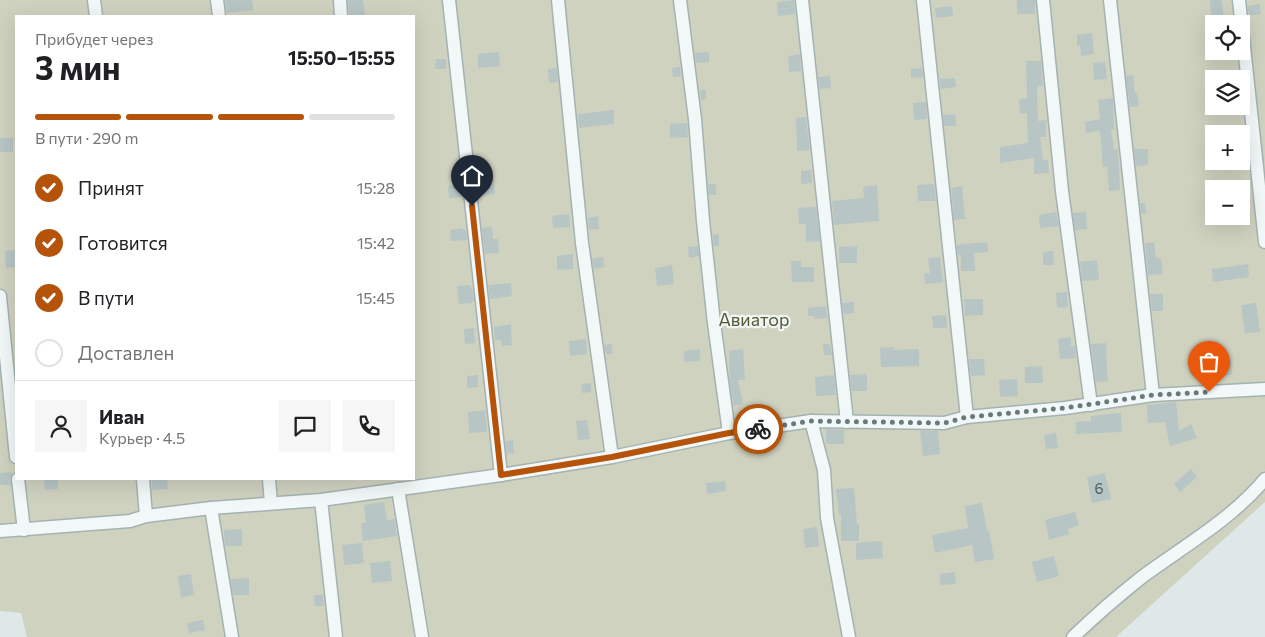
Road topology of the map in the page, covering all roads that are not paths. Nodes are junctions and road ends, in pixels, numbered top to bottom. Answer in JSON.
{"nodes":[{"id":1,"x":94,"y":0,"type":"edge"},
{"id":2,"x":217,"y":0,"type":"edge"},
{"id":3,"x":340,"y":0,"type":"edge"},
{"id":4,"x":449,"y":0,"type":"edge"},
{"id":5,"x":558,"y":0,"type":"edge"},
{"id":6,"x":680,"y":0,"type":"edge"},
{"id":7,"x":802,"y":0,"type":"edge"},
{"id":8,"x":922,"y":0,"type":"edge"},
{"id":9,"x":1043,"y":0,"type":"edge"},
{"id":10,"x":1110,"y":0,"type":"edge"},
{"id":11,"x":1239,"y":0,"type":"edge"},
{"id":12,"x":96,"y":15,"type":"edge"},
{"id":13,"x":219,"y":15,"type":"edge"},
{"id":14,"x":341,"y":15,"type":"edge"},
{"id":15,"x":1265,"y":242,"type":"edge"},
{"id":16,"x":0,"y":296,"type":"edge"},
{"id":17,"x":1265,"y":389,"type":"edge"},
{"id":18,"x":1153,"y":395,"type":"junction"},
{"id":19,"x":1090,"y":405,"type":"junction"},
{"id":20,"x":967,"y":417,"type":"junction"},
{"id":21,"x":811,"y":421,"type":"junction"},
{"id":22,"x":847,"y":422,"type":"junction"},
{"id":23,"x":729,"y":433,"type":"junction"},
{"id":24,"x":15,"y":447,"type":"edge"},
{"id":25,"x":612,"y":457,"type":"junction"},
{"id":26,"x":501,"y":475,"type":"junction"},
{"id":27,"x":1265,"y":479,"type":"edge"},
{"id":28,"x":18,"y":480,"type":"edge"},
{"id":29,"x":143,"y":480,"type":"edge"},
{"id":30,"x":269,"y":480,"type":"edge"},
{"id":31,"x":393,"y":486,"type":"edge"},
{"id":32,"x":321,"y":500,"type":"junction"},
{"id":33,"x":271,"y":503,"type":"junction"},
{"id":34,"x":211,"y":508,"type":"junction"},
{"id":35,"x":146,"y":516,"type":"junction"},
{"id":36,"x":24,"y":530,"type":"junction"},
{"id":37,"x":0,"y":531,"type":"edge"},
{"id":38,"x":232,"y":637,"type":"edge"},
{"id":39,"x":336,"y":637,"type":"edge"},
{"id":40,"x":422,"y":637,"type":"edge"},
{"id":41,"x":849,"y":637,"type":"edge"},
{"id":42,"x":1073,"y":637,"type":"edge"}],
"edges":[{"from":1,"to":12,"type":"street"},
{"from":2,"to":13,"type":"street"},
{"from":3,"to":14,"type":"street"},
{"from":4,"to":26,"type":"street"},
{"from":5,"to":25,"type":"street"},
{"from":6,"to":23,"type":"street"},
{"from":7,"to":22,"type":"street"},
{"from":8,"to":20,"type":"street"},
{"from":9,"to":19,"type":"street"},
{"from":10,"to":18,"type":"street"},
{"from":11,"to":15,"type":"street"},
{"from":16,"to":24,"type":"street"},
{"from":17,"to":18,"type":"street"},
{"from":18,"to":19,"type":"street"},
{"from":19,"to":20,"type":"street"},
{"from":20,"to":22,"type":"street"},
{"from":21,"to":22,"type":"street"},
{"from":21,"to":23,"type":"street"},
{"from":21,"to":41,"type":"street"},
{"from":23,"to":25,"type":"street"},
{"from":25,"to":26,"type":"street"},
{"from":26,"to":31,"type":"street"},
{"from":27,"to":42,"type":"street"},
{"from":28,"to":36,"type":"street"},
{"from":29,"to":35,"type":"street"},
{"from":30,"to":33,"type":"street"},
{"from":31,"to":32,"type":"street"},
{"from":31,"to":40,"type":"street"},
{"from":32,"to":33,"type":"street"},
{"from":32,"to":39,"type":"street"},
{"from":33,"to":34,"type":"street"},
{"from":34,"to":35,"type":"street"},
{"from":34,"to":38,"type":"street"},
{"from":35,"to":36,"type":"street"},
{"from":36,"to":37,"type":"street"}]}
